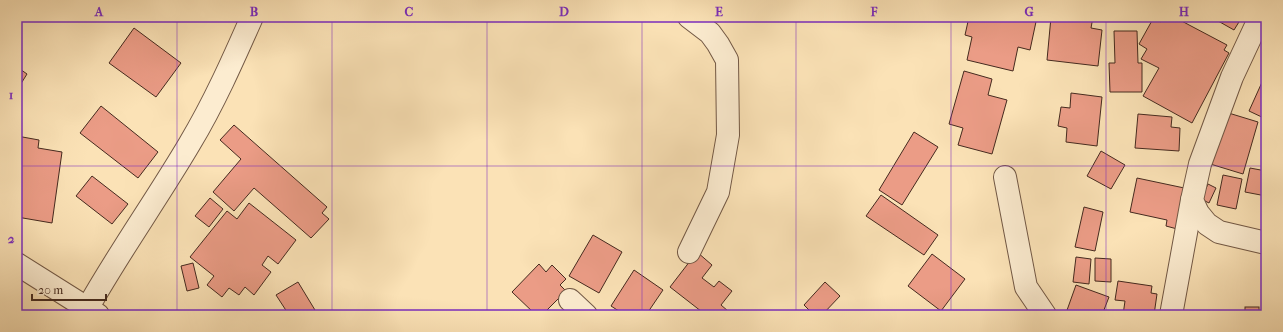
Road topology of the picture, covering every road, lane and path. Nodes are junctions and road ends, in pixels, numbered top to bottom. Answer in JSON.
{"nodes":[{"id":1,"x":252,"y":17,"type":"edge"},
{"id":2,"x":689,"y":17,"type":"edge"},
{"id":3,"x":1260,"y":17,"type":"edge"},
{"id":4,"x":1005,"y":177,"type":"dead end"},
{"id":5,"x":1192,"y":200,"type":"junction"},
{"id":6,"x":1266,"y":243,"type":"edge"},
{"id":7,"x":689,"y":252,"type":"dead end"},
{"id":8,"x":17,"y":264,"type":"edge"},
{"id":9,"x":570,"y":300,"type":"dead end"},
{"id":10,"x":92,"y":312,"type":"edge"},
{"id":11,"x":586,"y":315,"type":"edge"},
{"id":12,"x":1045,"y":315,"type":"edge"},
{"id":13,"x":1171,"y":315,"type":"edge"}],
"edges":[{"from":1,"to":10,"type":"street"},
{"from":2,"to":7,"type":"street"},
{"from":3,"to":5,"type":"street"},
{"from":4,"to":12,"type":"street"},
{"from":5,"to":6,"type":"street"},
{"from":5,"to":13,"type":"street"},
{"from":8,"to":10,"type":"street"},
{"from":9,"to":11,"type":"street"}]}
